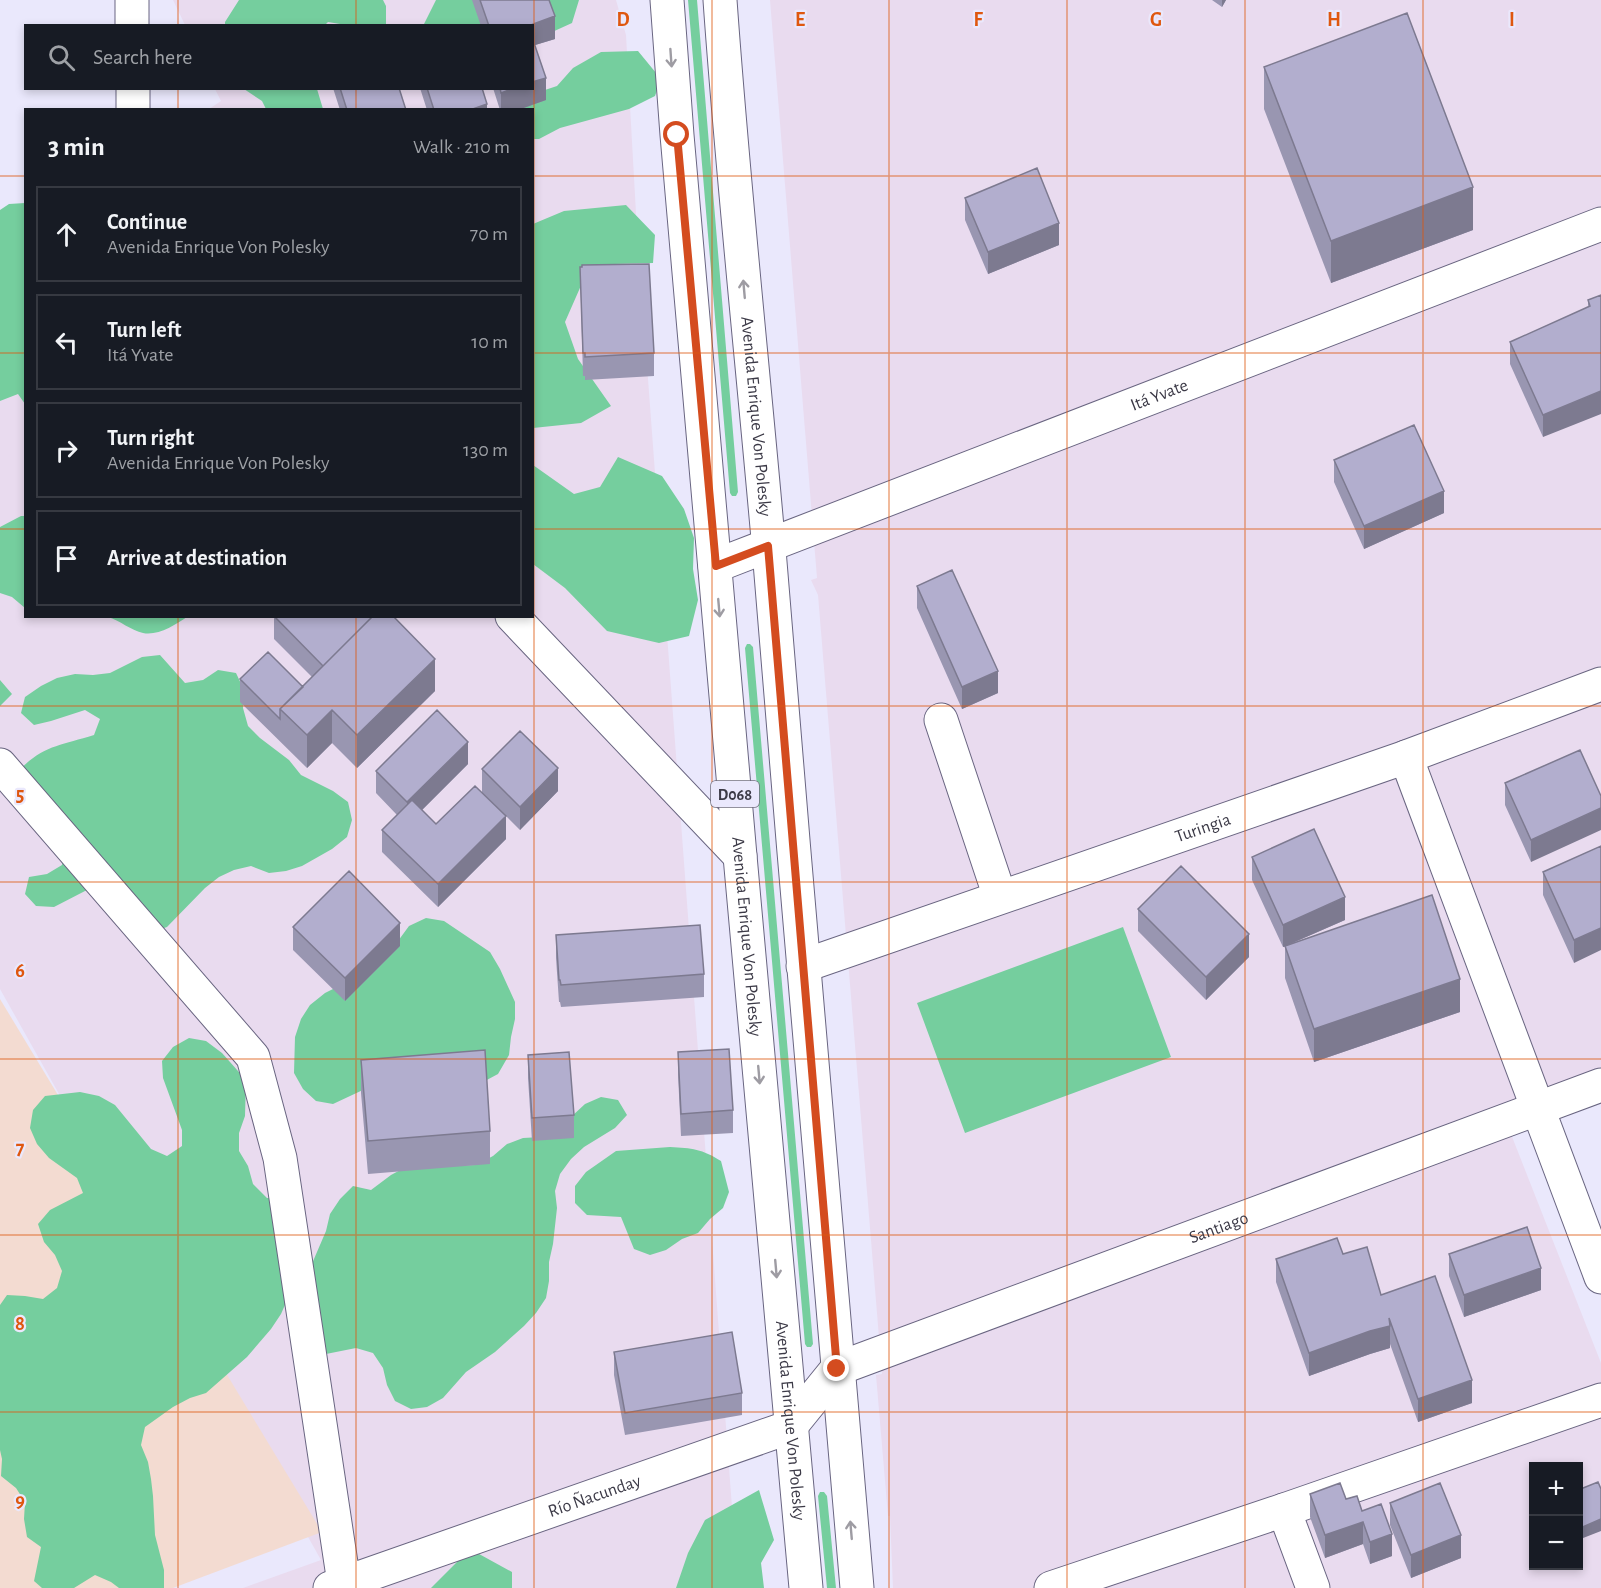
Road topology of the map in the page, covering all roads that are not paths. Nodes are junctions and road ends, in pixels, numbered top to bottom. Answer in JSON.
{"nodes":[{"id":1,"x":132,"y":0,"type":"edge"},
{"id":2,"x":667,"y":0,"type":"edge"},
{"id":3,"x":720,"y":0,"type":"edge"},
{"id":4,"x":132,"y":24,"type":"edge"},
{"id":5,"x":133,"y":90,"type":"edge"},
{"id":6,"x":133,"y":108,"type":"edge"},
{"id":7,"x":1601,"y":224,"type":"edge"},
{"id":8,"x":768,"y":546,"type":"junction"},
{"id":9,"x":716,"y":566,"type":"junction"},
{"id":10,"x":514,"y":618,"type":"edge"},
{"id":11,"x":1601,"y":684,"type":"edge"},
{"id":12,"x":941,"y":720,"type":"dead end"},
{"id":13,"x":1406,"y":757,"type":"junction"},
{"id":14,"x":0,"y":765,"type":"edge"},
{"id":15,"x":740,"y":856,"type":"junction"},
{"id":16,"x":1000,"y":897,"type":"junction"},
{"id":17,"x":803,"y":966,"type":"junction"},
{"id":18,"x":1601,"y":1085,"type":"edge"},
{"id":19,"x":1538,"y":1109,"type":"junction"},
{"id":20,"x":1601,"y":1277,"type":"edge"},
{"id":21,"x":837,"y":1369,"type":"junction"},
{"id":22,"x":1601,"y":1400,"type":"edge"},
{"id":23,"x":790,"y":1427,"type":"junction"},
{"id":24,"x":1284,"y":1510,"type":"junction"},
{"id":25,"x":337,"y":1585,"type":"edge"},
{"id":26,"x":806,"y":1588,"type":"edge"},
{"id":27,"x":857,"y":1588,"type":"edge"},
{"id":28,"x":1051,"y":1588,"type":"edge"},
{"id":29,"x":1313,"y":1588,"type":"edge"}],
"edges":[{"from":1,"to":4,"type":"street"},
{"from":2,"to":9,"type":"street","name":"Avenida Enrique Von Polesky","number":"D068","one_way":true},
{"from":8,"to":3,"type":"street","name":"Avenida Enrique Von Polesky","one_way":true},
{"from":5,"to":6,"type":"street"},
{"from":7,"to":8,"type":"street","name":"Itá Yvate"},
{"from":8,"to":9,"type":"street","name":"Itá Yvate"},
{"from":8,"to":17,"type":"street","name":"Avenida Enrique Von Polesky"},
{"from":9,"to":15,"type":"street","name":"Avenida Enrique Von Polesky","number":"D068","one_way":true},
{"from":10,"to":15,"type":"street"},
{"from":11,"to":13,"type":"street","name":"Turingia"},
{"from":12,"to":16,"type":"street"},
{"from":13,"to":16,"type":"street","name":"Turingia"},
{"from":13,"to":19,"type":"street"},
{"from":14,"to":25,"type":"street"},
{"from":15,"to":23,"type":"street","name":"Avenida Enrique Von Polesky","number":"D068","one_way":true},
{"from":16,"to":17,"type":"street","name":"Turingia"},
{"from":17,"to":21,"type":"street","name":"Avenida Enrique Von Polesky"},
{"from":18,"to":19,"type":"street","name":"Santiago"},
{"from":19,"to":20,"type":"street"},
{"from":19,"to":21,"type":"street","name":"Santiago"},
{"from":21,"to":23,"type":"street"},
{"from":27,"to":21,"type":"street","name":"Avenida Enrique Von Polesky","one_way":true},
{"from":22,"to":24,"type":"street"},
{"from":23,"to":25,"type":"street","name":"Río Ñacunday"},
{"from":23,"to":26,"type":"street","name":"Avenida Enrique Von Polesky","number":"D068"},
{"from":24,"to":28,"type":"street"},
{"from":24,"to":29,"type":"street"}]}
